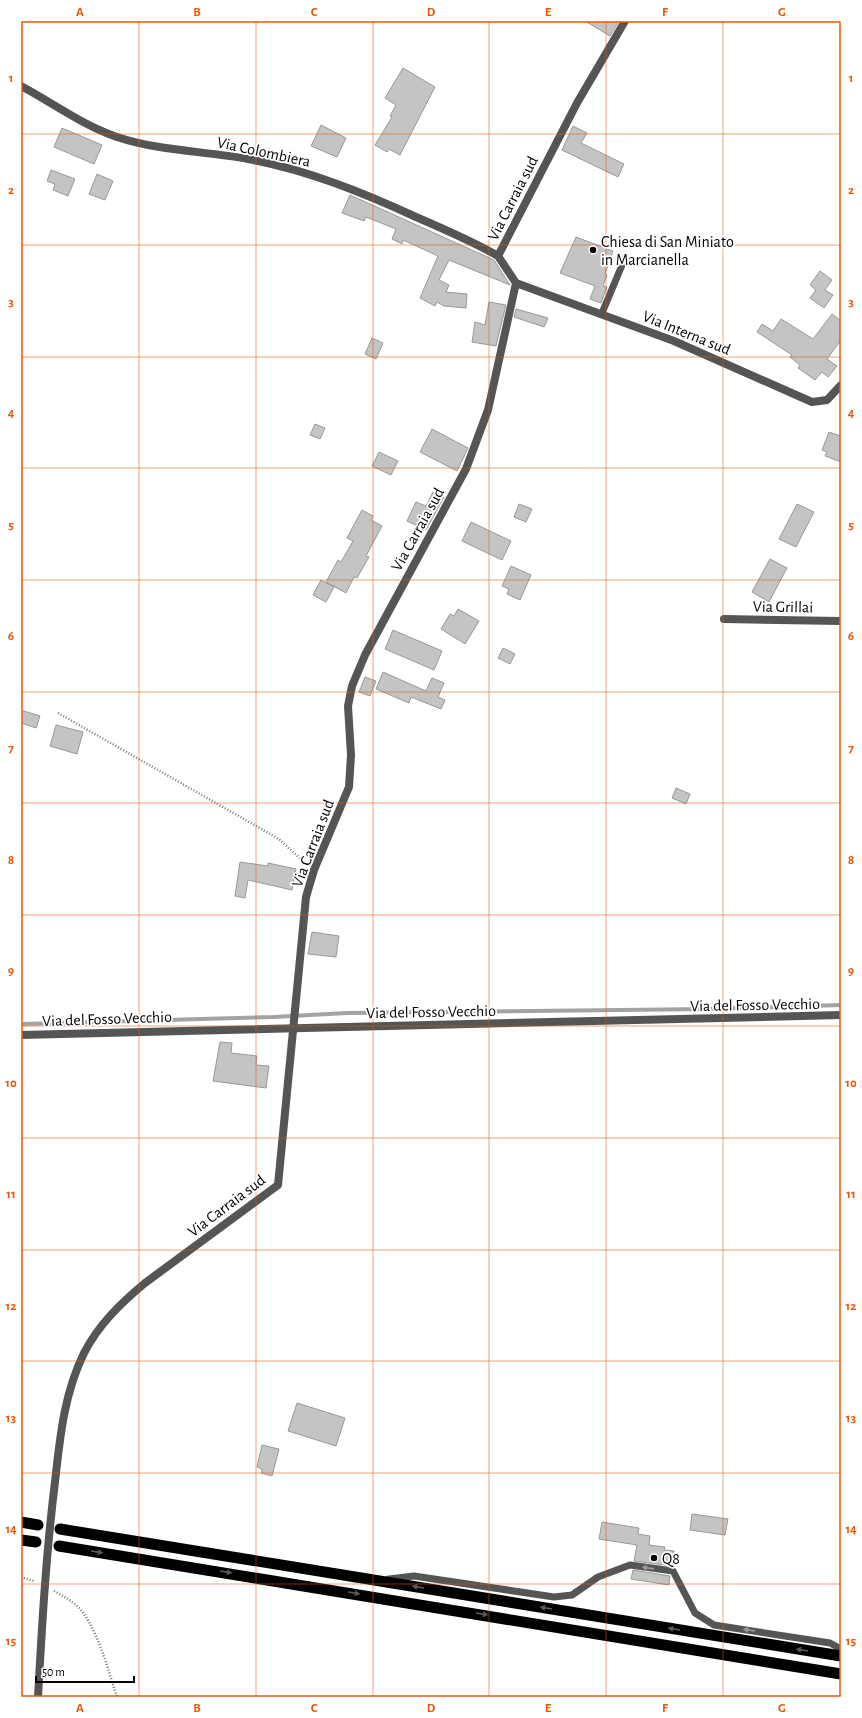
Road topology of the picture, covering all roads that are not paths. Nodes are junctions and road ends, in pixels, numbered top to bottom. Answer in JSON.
{"nodes":[{"id":1,"x":625,"y":21,"type":"edge"},
{"id":2,"x":21,"y":86,"type":"edge"},
{"id":3,"x":498,"y":256,"type":"junction"},
{"id":4,"x":625,"y":258,"type":"dead end"},
{"id":5,"x":516,"y":283,"type":"junction"},
{"id":6,"x":602,"y":313,"type":"junction"},
{"id":7,"x":841,"y":385,"type":"edge"},
{"id":8,"x":724,"y":619,"type":"dead end"},
{"id":9,"x":841,"y":621,"type":"edge"},
{"id":10,"x":841,"y":1015,"type":"edge"},
{"id":11,"x":294,"y":1025,"type":"junction"},
{"id":12,"x":21,"y":1035,"type":"edge"},
{"id":13,"x":21,"y":1522,"type":"edge"},
{"id":14,"x":38,"y":1525,"type":"dead end"},
{"id":15,"x":60,"y":1529,"type":"dead end"},
{"id":16,"x":21,"y":1540,"type":"edge"},
{"id":17,"x":36,"y":1542,"type":"dead end"},
{"id":18,"x":59,"y":1546,"type":"dead end"},
{"id":19,"x":377,"y":1581,"type":"junction"},
{"id":20,"x":841,"y":1649,"type":"edge"},
{"id":21,"x":841,"y":1656,"type":"edge"},
{"id":22,"x":841,"y":1674,"type":"edge"},
{"id":23,"x":38,"y":1697,"type":"edge"}],
"edges":[{"from":1,"to":3,"type":"street","name":"Via Carraia sud"},
{"from":2,"to":3,"type":"street","name":"Via Colombiera"},
{"from":3,"to":5,"type":"street","name":"Via Carraia sud"},
{"from":4,"to":6,"type":"lane"},
{"from":5,"to":6,"type":"street","name":"Via Interna sud"},
{"from":5,"to":11,"type":"street","name":"Via Carraia sud"},
{"from":6,"to":7,"type":"street","name":"Via Interna sud"},
{"from":8,"to":9,"type":"street","name":"Via Grillai"},
{"from":10,"to":11,"type":"street","name":"Via del Fosso Vecchio"},
{"from":11,"to":12,"type":"street","name":"Via del Fosso Vecchio"},
{"from":11,"to":23,"type":"street","name":"Via Carraia sud"},
{"from":13,"to":14,"type":"highway"},
{"from":15,"to":19,"type":"highway"},
{"from":16,"to":17,"type":"highway"},
{"from":18,"to":22,"type":"highway","one_way":true},
{"from":20,"to":19,"type":"lane","one_way":true},
{"from":21,"to":19,"type":"highway","one_way":true}]}
